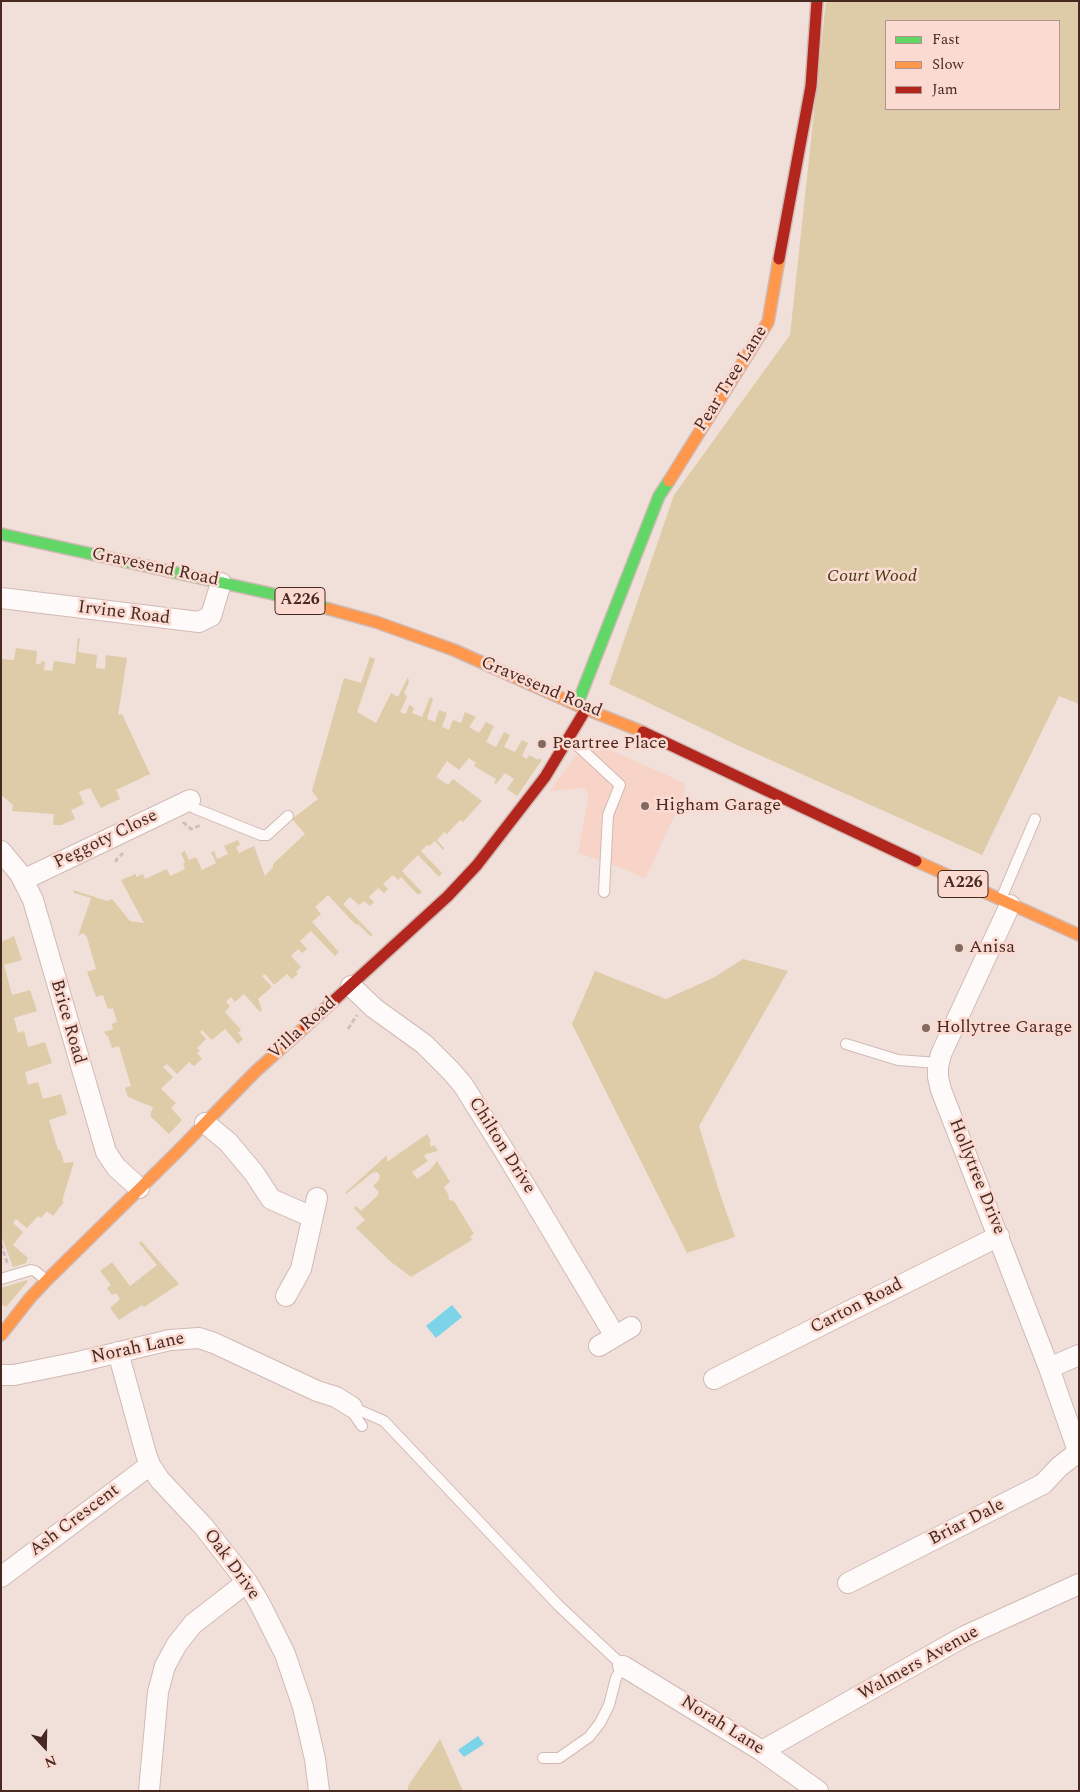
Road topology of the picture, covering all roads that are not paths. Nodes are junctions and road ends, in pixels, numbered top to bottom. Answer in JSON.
{"nodes":[{"id":1,"x":817,"y":1,"type":"edge"},
{"id":2,"x":1,"y":534,"type":"edge"},
{"id":3,"x":221,"y":582,"type":"junction"},
{"id":4,"x":1,"y":598,"type":"edge"},
{"id":5,"x":582,"y":707,"type":"junction"},
{"id":6,"x":568,"y":741,"type":"junction"},
{"id":7,"x":190,"y":800,"type":"joint"},
{"id":8,"x":288,"y":816,"type":"dead end"},
{"id":9,"x":1035,"y":819,"type":"dead end"},
{"id":10,"x":1,"y":851,"type":"edge"},
{"id":11,"x":23,"y":880,"type":"junction"},
{"id":12,"x":604,"y":892,"type":"dead end"},
{"id":13,"x":1005,"y":903,"type":"junction"},
{"id":14,"x":1079,"y":935,"type":"edge"},
{"id":15,"x":351,"y":986,"type":"junction"},
{"id":16,"x":846,"y":1044,"type":"dead end"},
{"id":17,"x":938,"y":1063,"type":"junction"},
{"id":18,"x":205,"y":1123,"type":"junction"},
{"id":19,"x":140,"y":1188,"type":"junction"},
{"id":20,"x":999,"y":1236,"type":"junction"},
{"id":21,"x":1,"y":1279,"type":"edge"},
{"id":22,"x":47,"y":1280,"type":"junction"},
{"id":23,"x":286,"y":1296,"type":"dead end"},
{"id":24,"x":1,"y":1335,"type":"edge"},
{"id":25,"x":615,"y":1336,"type":"dead end"},
{"id":26,"x":118,"y":1352,"type":"junction"},
{"id":27,"x":1079,"y":1355,"type":"edge"},
{"id":28,"x":1049,"y":1368,"type":"junction"},
{"id":29,"x":1,"y":1375,"type":"edge"},
{"id":30,"x":714,"y":1379,"type":"dead end"},
{"id":31,"x":352,"y":1407,"type":"junction"},
{"id":32,"x":362,"y":1426,"type":"dead end"},
{"id":33,"x":1078,"y":1453,"type":"edge"},
{"id":34,"x":150,"y":1465,"type":"junction"},
{"id":35,"x":1,"y":1577,"type":"edge"},
{"id":36,"x":246,"y":1582,"type":"junction"},
{"id":37,"x":848,"y":1583,"type":"dead end"},
{"id":38,"x":1079,"y":1584,"type":"edge"},
{"id":39,"x":623,"y":1666,"type":"junction"},
{"id":40,"x":762,"y":1751,"type":"junction"},
{"id":41,"x":543,"y":1758,"type":"dead end"},
{"id":42,"x":149,"y":1791,"type":"edge"},
{"id":43,"x":319,"y":1791,"type":"edge"},
{"id":44,"x":818,"y":1791,"type":"edge"}],
"edges":[{"from":1,"to":5,"type":"street","name":"Pear Tree Lane"},
{"from":2,"to":3,"type":"street","name":"Gravesend Road","number":"A226"},
{"from":3,"to":4,"type":"street","name":"Irvine Road"},
{"from":3,"to":5,"type":"street","name":"Gravesend Road","number":"A226"},
{"from":5,"to":6,"type":"street","name":"Villa Road"},
{"from":5,"to":13,"type":"street","name":"Gravesend Road","number":"A226"},
{"from":6,"to":12,"type":"lane"},
{"from":6,"to":15,"type":"street","name":"Villa Road"},
{"from":7,"to":8,"type":"lane"},
{"from":7,"to":11,"type":"street","name":"Peggoty Close"},
{"from":9,"to":13,"type":"lane"},
{"from":10,"to":11,"type":"street","name":"Brice Road"},
{"from":11,"to":19,"type":"street","name":"Brice Road"},
{"from":13,"to":14,"type":"street","name":"Gravesend Road","number":"A226"},
{"from":13,"to":17,"type":"street","name":"Hollytree Drive"},
{"from":15,"to":18,"type":"street","name":"Villa Road"},
{"from":15,"to":25,"type":"street","name":"Chilton Drive"},
{"from":16,"to":17,"type":"lane"},
{"from":17,"to":20,"type":"street","name":"Hollytree Drive"},
{"from":18,"to":19,"type":"street","name":"Villa Road"},
{"from":18,"to":23,"type":"street"},
{"from":19,"to":22,"type":"street","name":"Villa Road"},
{"from":20,"to":28,"type":"street","name":"Hollytree Drive"},
{"from":20,"to":30,"type":"street","name":"Carton Road"},
{"from":21,"to":22,"type":"lane"},
{"from":22,"to":24,"type":"street","name":"Villa Road"},
{"from":26,"to":29,"type":"street","name":"Norah Lane"},
{"from":26,"to":31,"type":"street","name":"Norah Lane"},
{"from":26,"to":34,"type":"street","name":"Oak Drive"},
{"from":27,"to":28,"type":"street"},
{"from":28,"to":33,"type":"street","name":"Hollytree Drive"},
{"from":31,"to":32,"type":"lane"},
{"from":31,"to":39,"type":"lane"},
{"from":33,"to":37,"type":"street","name":"Briar Dale"},
{"from":34,"to":35,"type":"street","name":"Ash Crescent"},
{"from":34,"to":36,"type":"street","name":"Oak Drive"},
{"from":36,"to":42,"type":"street"},
{"from":36,"to":43,"type":"street","name":"Oak Drive"},
{"from":38,"to":40,"type":"street","name":"Walmers Avenue"},
{"from":39,"to":40,"type":"street","name":"Norah Lane"},
{"from":39,"to":41,"type":"lane"},
{"from":40,"to":44,"type":"street","name":"Norah Lane"}]}
